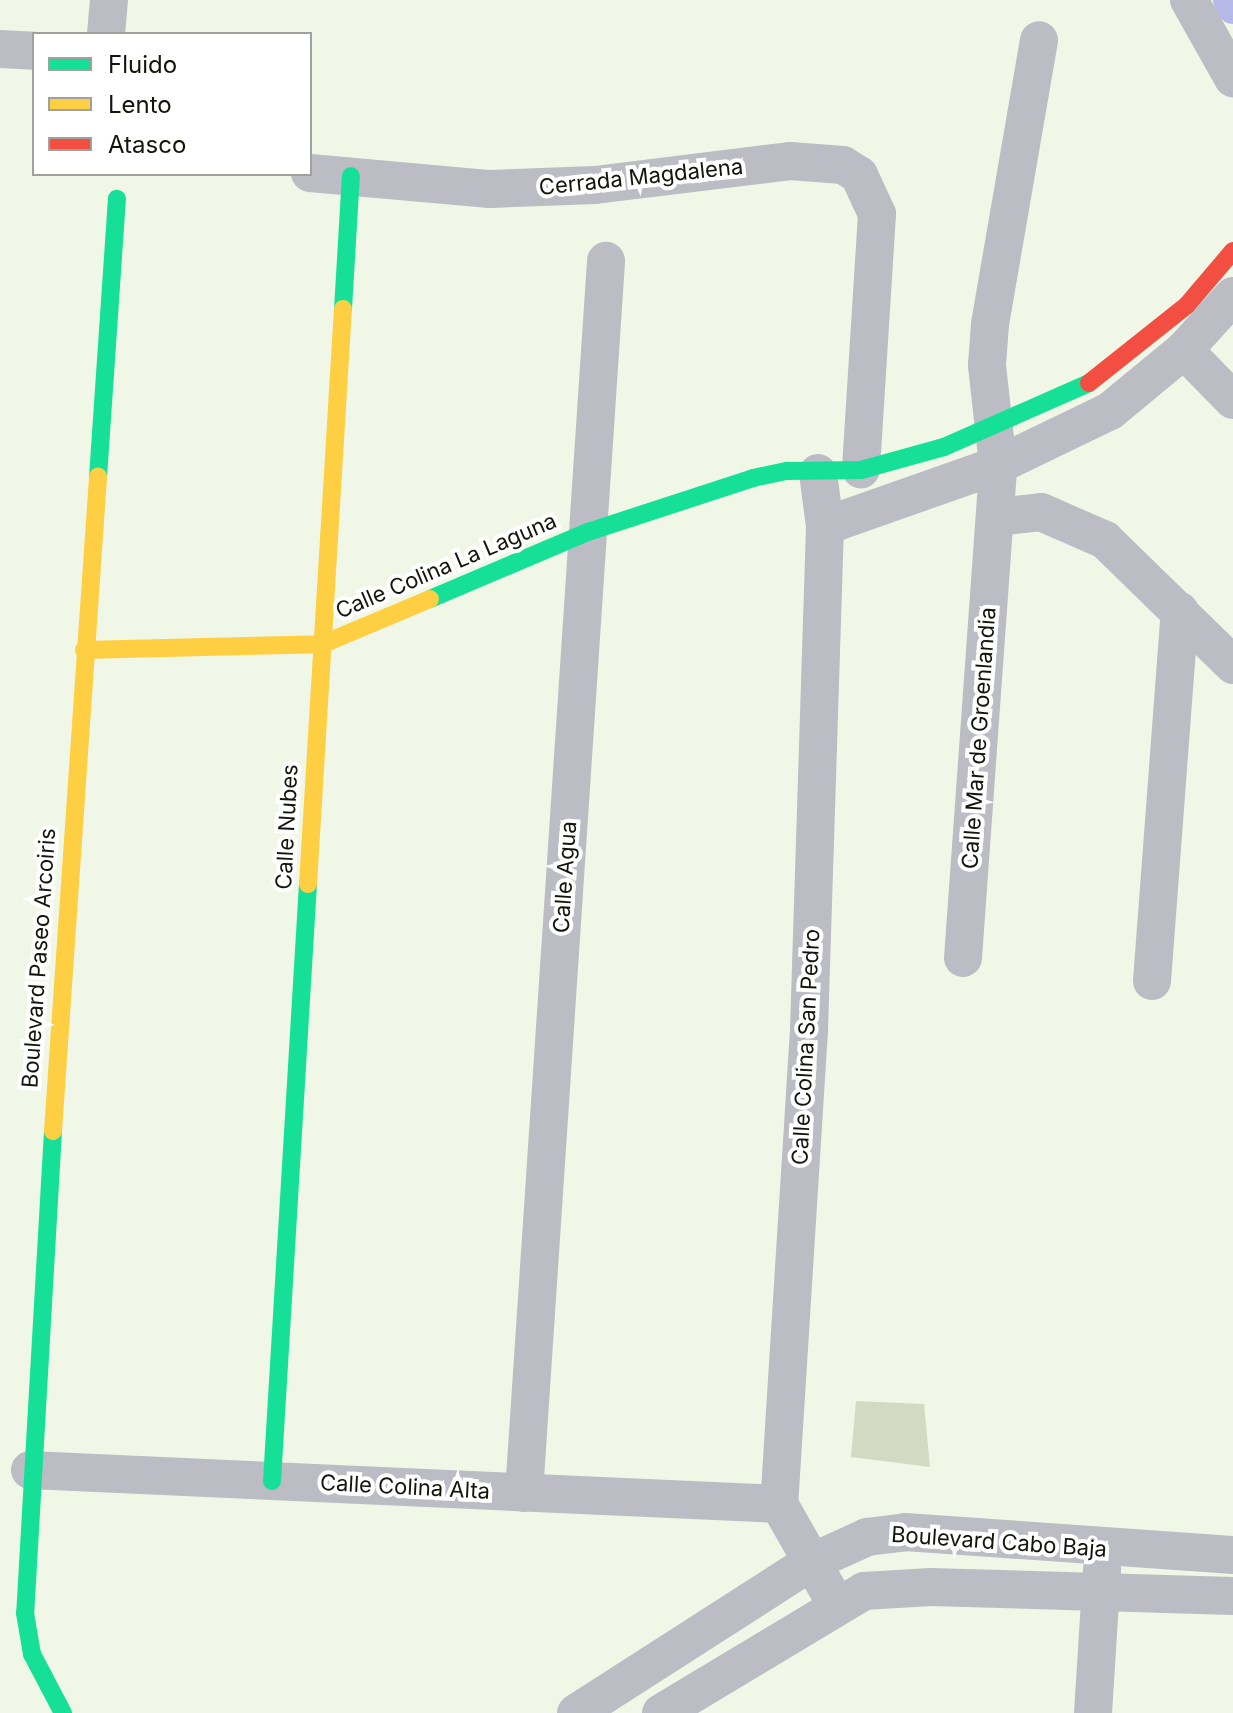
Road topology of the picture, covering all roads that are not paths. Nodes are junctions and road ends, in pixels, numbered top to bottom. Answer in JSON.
{"nodes":[{"id":1,"x":109,"y":0,"type":"edge"},
{"id":2,"x":1189,"y":0,"type":"edge"},
{"id":3,"x":106,"y":32,"type":"edge"},
{"id":4,"x":1039,"y":40,"type":"dead end"},
{"id":5,"x":0,"y":49,"type":"edge"},
{"id":6,"x":32,"y":51,"type":"edge"},
{"id":7,"x":1233,"y":78,"type":"edge"},
{"id":8,"x":312,"y":173,"type":"edge"},
{"id":9,"x":351,"y":176,"type":"junction"},
{"id":10,"x":117,"y":199,"type":"dead end"},
{"id":11,"x":1233,"y":251,"type":"edge"},
{"id":12,"x":606,"y":261,"type":"dead end"},
{"id":13,"x":1233,"y":296,"type":"edge"},
{"id":14,"x":1184,"y":350,"type":"junction"},
{"id":15,"x":1233,"y":400,"type":"edge"},
{"id":16,"x":994,"y":426,"type":"junction"},
{"id":17,"x":998,"y":465,"type":"junction"},
{"id":18,"x":861,"y":470,"type":"junction"},
{"id":19,"x":818,"y":473,"type":"junction"},
{"id":20,"x":996,"y":517,"type":"junction"},
{"id":21,"x":825,"y":526,"type":"junction"},
{"id":22,"x":588,"y":532,"type":"junction"},
{"id":23,"x":1180,"y":611,"type":"junction"},
{"id":24,"x":323,"y":644,"type":"junction"},
{"id":25,"x":84,"y":650,"type":"junction"},
{"id":26,"x":1233,"y":665,"type":"edge"},
{"id":27,"x":963,"y":958,"type":"dead end"},
{"id":28,"x":1152,"y":981,"type":"dead end"},
{"id":29,"x":30,"y":1470,"type":"junction"},
{"id":30,"x":272,"y":1481,"type":"junction"},
{"id":31,"x":524,"y":1493,"type":"junction"},
{"id":32,"x":779,"y":1504,"type":"junction"},
{"id":33,"x":1103,"y":1549,"type":"junction"},
{"id":34,"x":1233,"y":1555,"type":"edge"},
{"id":35,"x":810,"y":1563,"type":"junction"},
{"id":36,"x":1100,"y":1591,"type":"junction"},
{"id":37,"x":1233,"y":1596,"type":"edge"},
{"id":38,"x":837,"y":1606,"type":"junction"},
{"id":39,"x":63,"y":1713,"type":"edge"},
{"id":40,"x":576,"y":1713,"type":"edge"},
{"id":41,"x":661,"y":1713,"type":"edge"},
{"id":42,"x":1093,"y":1713,"type":"edge"}],
"edges":[{"from":1,"to":3,"type":"street"},
{"from":2,"to":7,"type":"street"},
{"from":4,"to":16,"type":"street","name":"Calle Mar de Groenlandia"},
{"from":5,"to":6,"type":"street"},
{"from":8,"to":9,"type":"street","name":"Cerrada Magdalena"},
{"from":9,"to":18,"type":"street","name":"Cerrada Magdalena"},
{"from":9,"to":24,"type":"street","name":"Calle Nubes"},
{"from":10,"to":25,"type":"street","name":"Boulevard Paseo Arcoiris"},
{"from":11,"to":16,"type":"street"},
{"from":12,"to":22,"type":"street","name":"Calle Agua"},
{"from":13,"to":14,"type":"street"},
{"from":14,"to":15,"type":"street"},
{"from":14,"to":17,"type":"street"},
{"from":16,"to":17,"type":"street","name":"Calle Mar de Groenlandia"},
{"from":16,"to":18,"type":"street"},
{"from":17,"to":20,"type":"street","name":"Calle Mar de Groenlandia"},
{"from":17,"to":21,"type":"street"},
{"from":18,"to":19,"type":"street"},
{"from":19,"to":21,"type":"street","name":"Calle Colina San Pedro"},
{"from":19,"to":22,"type":"street","name":"Calle Colina La Laguna"},
{"from":20,"to":23,"type":"street"},
{"from":20,"to":27,"type":"street","name":"Calle Mar de Groenlandia"},
{"from":21,"to":32,"type":"street","name":"Calle Colina San Pedro"},
{"from":22,"to":24,"type":"street","name":"Calle Colina La Laguna"},
{"from":22,"to":31,"type":"street","name":"Calle Agua"},
{"from":23,"to":26,"type":"street"},
{"from":23,"to":28,"type":"street"},
{"from":24,"to":25,"type":"street","name":"Calle Colina La Laguna"},
{"from":24,"to":30,"type":"street","name":"Calle Nubes"},
{"from":25,"to":29,"type":"street","name":"Boulevard Paseo Arcoiris"},
{"from":29,"to":30,"type":"street","name":"Calle Colina Alta"},
{"from":29,"to":39,"type":"street","name":"Boulevard Paseo Arcoiris"},
{"from":30,"to":31,"type":"street","name":"Calle Colina Alta"},
{"from":31,"to":32,"type":"street","name":"Calle Colina Alta"},
{"from":32,"to":35,"type":"street"},
{"from":33,"to":34,"type":"street","name":"Boulevard Cabo Baja"},
{"from":33,"to":35,"type":"street","name":"Boulevard Cabo Baja"},
{"from":33,"to":36,"type":"street"},
{"from":35,"to":38,"type":"street"},
{"from":35,"to":40,"type":"street","name":"Boulevard Cabo Baja"},
{"from":36,"to":37,"type":"street","name":"Boulevard Cabo Baja"},
{"from":36,"to":38,"type":"street","name":"Boulevard Cabo Baja"},
{"from":36,"to":42,"type":"street"},
{"from":38,"to":41,"type":"street","name":"Boulevard Cabo Baja"}]}
